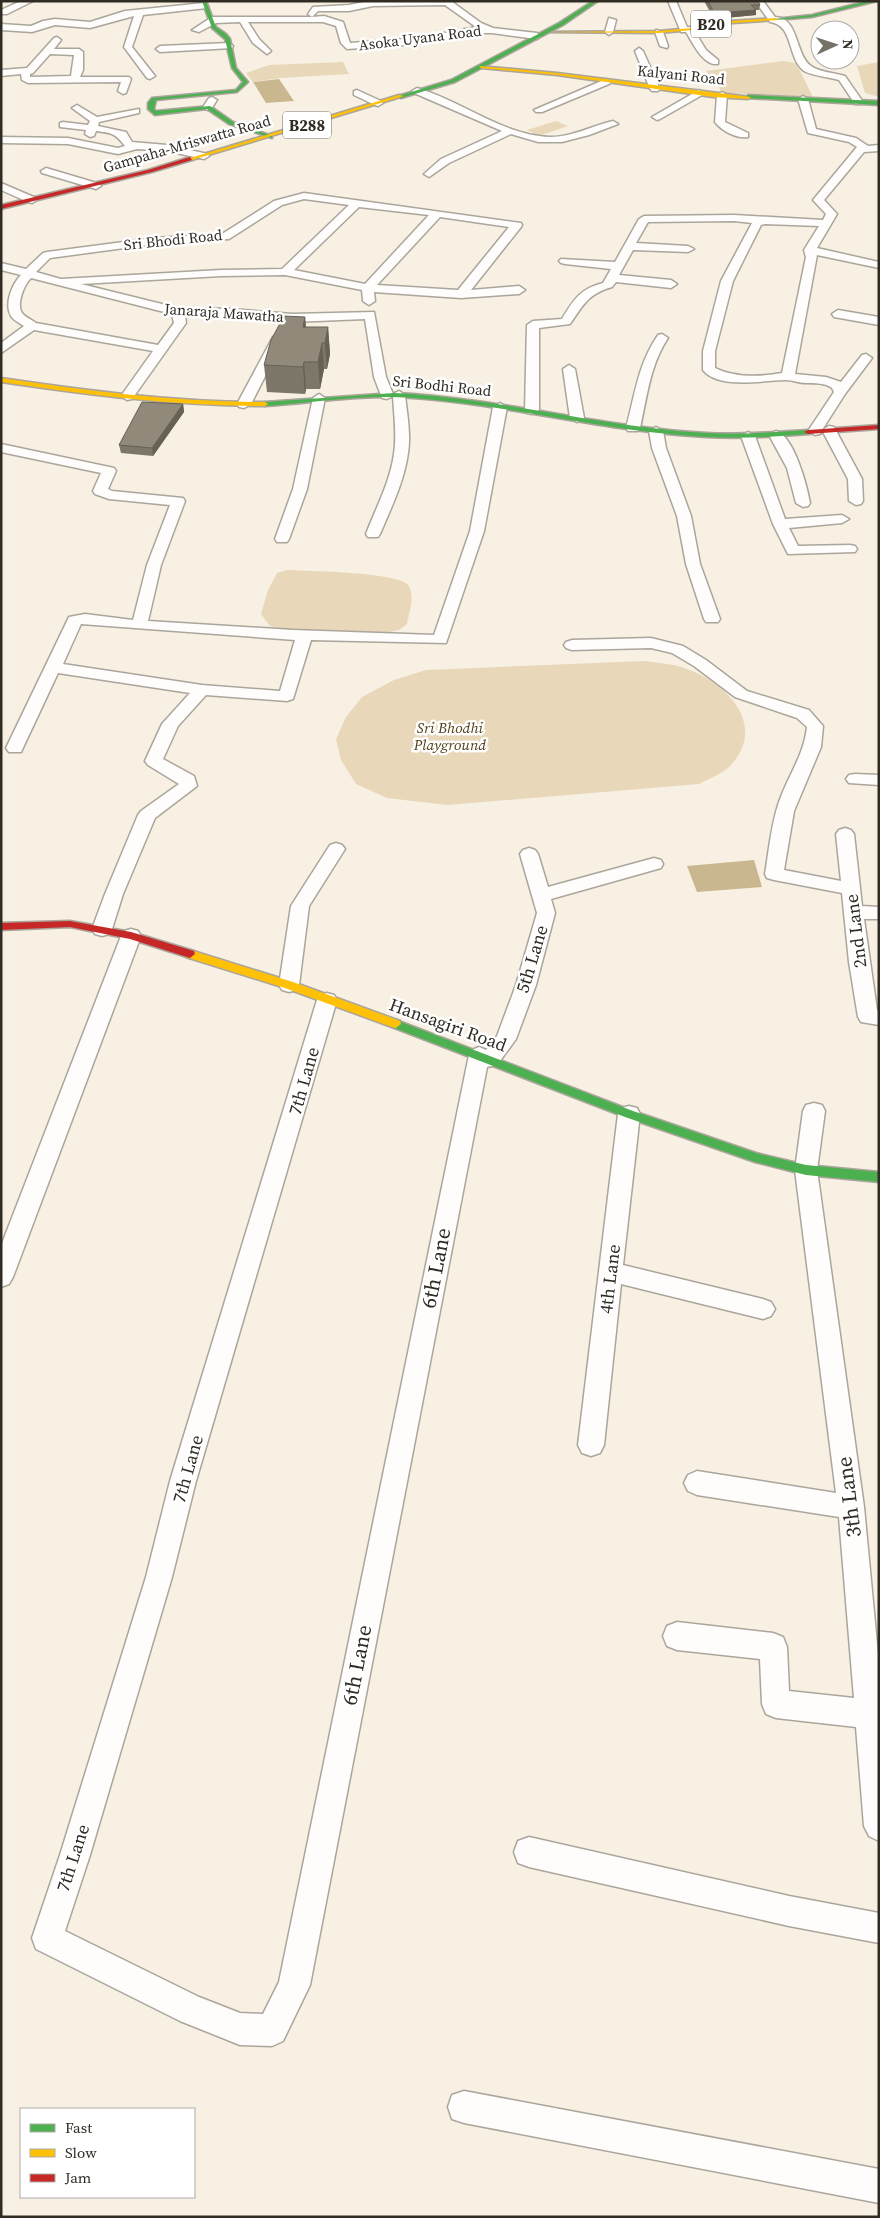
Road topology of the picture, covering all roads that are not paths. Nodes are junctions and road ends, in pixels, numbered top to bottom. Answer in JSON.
{"nodes":[{"id":1,"x":29,"y":1,"type":"edge"},
{"id":2,"x":596,"y":1,"type":"edge"},
{"id":3,"x":672,"y":1,"type":"edge"},
{"id":4,"x":759,"y":1,"type":"edge"},
{"id":5,"x":875,"y":1,"type":"edge"},
{"id":6,"x":407,"y":2,"type":"edge"},
{"id":7,"x":204,"y":3,"type":"edge"},
{"id":8,"x":4,"y":12,"type":"dead end"},
{"id":9,"x":140,"y":12,"type":"junction"},
{"id":10,"x":309,"y":19,"type":"junction"},
{"id":11,"x":242,"y":20,"type":"junction"},
{"id":12,"x":612,"y":20,"type":"dead end"},
{"id":13,"x":775,"y":20,"type":"junction"},
{"id":14,"x":212,"y":21,"type":"junction"},
{"id":15,"x":70,"y":24,"type":"junction"},
{"id":16,"x":1,"y":27,"type":"edge"},
{"id":17,"x":686,"y":29,"type":"junction"},
{"id":18,"x":196,"y":30,"type":"dead end"},
{"id":19,"x":492,"y":30,"type":"junction"},
{"id":20,"x":410,"y":32,"type":"dead end"},
{"id":21,"x":609,"y":32,"type":"junction"},
{"id":22,"x":659,"y":32,"type":"junction"},
{"id":23,"x":541,"y":34,"type":"junction"},
{"id":24,"x":421,"y":40,"type":"junction"},
{"id":25,"x":229,"y":46,"type":"junction"},
{"id":26,"x":664,"y":46,"type":"dead end"},
{"id":27,"x":160,"y":49,"type":"dead end"},
{"id":28,"x":48,"y":51,"type":"junction"},
{"id":29,"x":267,"y":51,"type":"dead end"},
{"id":30,"x":638,"y":51,"type":"dead end"},
{"id":31,"x":714,"y":62,"type":"dead end"},
{"id":32,"x":481,"y":67,"type":"junction"},
{"id":33,"x":26,"y":72,"type":"junction"},
{"id":34,"x":1,"y":73,"type":"edge"},
{"id":35,"x":150,"y":76,"type":"dead end"},
{"id":36,"x":69,"y":80,"type":"junction"},
{"id":37,"x":606,"y":82,"type":"junction"},
{"id":38,"x":655,"y":88,"type":"junction"},
{"id":39,"x":123,"y":91,"type":"dead end"},
{"id":40,"x":417,"y":91,"type":"junction"},
{"id":41,"x":357,"y":93,"type":"dead end"},
{"id":42,"x":699,"y":93,"type":"junction"},
{"id":43,"x":722,"y":95,"type":"junction"},
{"id":44,"x":803,"y":100,"type":"junction"},
{"id":45,"x":858,"y":102,"type":"junction"},
{"id":46,"x":378,"y":103,"type":"junction"},
{"id":47,"x":879,"y":104,"type":"edge"},
{"id":48,"x":78,"y":108,"type":"dead end"},
{"id":49,"x":539,"y":110,"type":"dead end"},
{"id":50,"x":136,"y":111,"type":"dead end"},
{"id":51,"x":657,"y":117,"type":"dead end"},
{"id":52,"x":94,"y":124,"type":"junction"},
{"id":53,"x":613,"y":124,"type":"dead end"},
{"id":54,"x":63,"y":125,"type":"dead end"},
{"id":55,"x":510,"y":131,"type":"junction"},
{"id":56,"x":744,"y":135,"type":"dead end"},
{"id":57,"x":270,"y":136,"type":"junction"},
{"id":58,"x":54,"y":140,"type":"junction"},
{"id":59,"x":137,"y":146,"type":"junction"},
{"id":60,"x":3,"y":147,"type":"edge"},
{"id":61,"x":864,"y":147,"type":"junction"},
{"id":62,"x":879,"y":148,"type":"edge"},
{"id":63,"x":204,"y":156,"type":"junction"},
{"id":64,"x":46,"y":171,"type":"dead end"},
{"id":65,"x":429,"y":174,"type":"dead end"},
{"id":66,"x":1,"y":186,"type":"edge"},
{"id":67,"x":96,"y":186,"type":"junction"},
{"id":68,"x":32,"y":200,"type":"junction"},
{"id":69,"x":357,"y":203,"type":"junction"},
{"id":70,"x":1,"y":207,"type":"edge"},
{"id":71,"x":437,"y":213,"type":"junction"},
{"id":72,"x":765,"y":221,"type":"junction"},
{"id":73,"x":826,"y":223,"type":"junction"},
{"id":74,"x":629,"y":246,"type":"junction"},
{"id":75,"x":688,"y":250,"type":"dead end"},
{"id":76,"x":810,"y":250,"type":"junction"},
{"id":77,"x":565,"y":261,"type":"dead end"},
{"id":78,"x":879,"y":264,"type":"edge"},
{"id":79,"x":1,"y":266,"type":"edge"},
{"id":80,"x":618,"y":266,"type":"junction"},
{"id":81,"x":285,"y":272,"type":"junction"},
{"id":82,"x":29,"y":273,"type":"junction"},
{"id":83,"x":612,"y":278,"type":"junction"},
{"id":84,"x":62,"y":282,"type":"junction"},
{"id":85,"x":671,"y":284,"type":"dead end"},
{"id":86,"x":368,"y":288,"type":"junction"},
{"id":87,"x":520,"y":290,"type":"dead end"},
{"id":88,"x":460,"y":294,"type":"junction"},
{"id":89,"x":178,"y":312,"type":"junction"},
{"id":90,"x":838,"y":314,"type":"dead end"},
{"id":91,"x":370,"y":315,"type":"junction"},
{"id":92,"x":292,"y":318,"type":"junction"},
{"id":93,"x":879,"y":321,"type":"edge"},
{"id":94,"x":32,"y":326,"type":"junction"},
{"id":95,"x":662,"y":338,"type":"dead end"},
{"id":96,"x":1,"y":349,"type":"edge"},
{"id":97,"x":160,"y":349,"type":"junction"},
{"id":98,"x":866,"y":358,"type":"dead end"},
{"id":99,"x":569,"y":369,"type":"dead end"},
{"id":100,"x":788,"y":376,"type":"junction"},
{"id":101,"x":1,"y":380,"type":"edge"},
{"id":102,"x":840,"y":392,"type":"junction"},
{"id":103,"x":393,"y":395,"type":"junction"},
{"id":104,"x":127,"y":396,"type":"junction"},
{"id":105,"x":319,"y":398,"type":"junction"},
{"id":106,"x":244,"y":404,"type":"junction"},
{"id":107,"x":500,"y":407,"type":"junction"},
{"id":108,"x":532,"y":410,"type":"junction"},
{"id":109,"x":577,"y":418,"type":"junction"},
{"id":110,"x":879,"y":427,"type":"edge"},
{"id":111,"x":633,"y":428,"type":"junction"},
{"id":112,"x":656,"y":431,"type":"junction"},
{"id":113,"x":822,"y":431,"type":"junction"},
{"id":114,"x":776,"y":435,"type":"junction"},
{"id":115,"x":748,"y":436,"type":"junction"},
{"id":116,"x":1,"y":448,"type":"edge"},
{"id":117,"x":856,"y":501,"type":"dead end"},
{"id":118,"x":803,"y":503,"type":"dead end"},
{"id":119,"x":842,"y":519,"type":"dead end"},
{"id":120,"x":780,"y":524,"type":"junction"},
{"id":121,"x":373,"y":534,"type":"dead end"},
{"id":122,"x":282,"y":539,"type":"dead end"},
{"id":123,"x":850,"y":550,"type":"dead end"},
{"id":124,"x":712,"y":619,"type":"dead end"},
{"id":125,"x":139,"y":625,"type":"junction"},
{"id":126,"x":304,"y":636,"type":"junction"},
{"id":127,"x":572,"y":645,"type":"dead end"},
{"id":128,"x":53,"y":667,"type":"junction"},
{"id":129,"x":202,"y":690,"type":"junction"},
{"id":130,"x":15,"y":748,"type":"dead end"},
{"id":131,"x":855,"y":778,"type":"dead end"},
{"id":132,"x":879,"y":780,"type":"edge"},
{"id":133,"x":846,"y":834,"type":"dead end"},
{"id":134,"x":336,"y":849,"type":"dead end"},
{"id":135,"x":528,"y":854,"type":"dead end"},
{"id":136,"x":654,"y":864,"type":"dead end"},
{"id":137,"x":852,"y":889,"type":"junction"},
{"id":138,"x":540,"y":896,"type":"junction"},
{"id":139,"x":854,"y":912,"type":"junction"},
{"id":140,"x":879,"y":913,"type":"edge"},
{"id":141,"x":1,"y":927,"type":"edge"},
{"id":142,"x":102,"y":929,"type":"junction"},
{"id":143,"x":130,"y":936,"type":"junction"},
{"id":144,"x":288,"y":985,"type":"junction"},
{"id":145,"x":328,"y":1000,"type":"junction"},
{"id":146,"x":879,"y":1018,"type":"edge"},
{"id":147,"x":484,"y":1057,"type":"junction"},
{"id":148,"x":814,"y":1111,"type":"dead end"},
{"id":149,"x":629,"y":1114,"type":"junction"},
{"id":150,"x":806,"y":1170,"type":"junction"},
{"id":151,"x":879,"y":1177,"type":"edge"},
{"id":152,"x":611,"y":1272,"type":"junction"},
{"id":153,"x":1,"y":1277,"type":"edge"},
{"id":154,"x":763,"y":1309,"type":"dead end"},
{"id":155,"x":591,"y":1445,"type":"dead end"},
{"id":156,"x":697,"y":1483,"type":"dead end"},
{"id":157,"x":851,"y":1507,"type":"junction"},
{"id":158,"x":677,"y":1636,"type":"dead end"},
{"id":159,"x":870,"y":1714,"type":"junction"},
{"id":160,"x":879,"y":1826,"type":"edge"},
{"id":161,"x":529,"y":1852,"type":"dead end"},
{"id":162,"x":879,"y":1928,"type":"edge"},
{"id":163,"x":47,"y":1938,"type":"joint"},
{"id":164,"x":464,"y":2107,"type":"dead end"},
{"id":165,"x":879,"y":2186,"type":"edge"}],
"edges":[{"from":1,"to":8,"type":"street"},
{"from":2,"to":23,"type":"street","name":"Gampaha-Mriswatta Road","number":"B288"},
{"from":3,"to":17,"type":"street"},
{"from":4,"to":13,"type":"street"},
{"from":5,"to":13,"type":"street","number":"B20"},
{"from":6,"to":10,"type":"street"},
{"from":6,"to":19,"type":"street"},
{"from":7,"to":9,"type":"street"},
{"from":7,"to":14,"type":"street"},
{"from":9,"to":15,"type":"street"},
{"from":9,"to":35,"type":"street"},
{"from":10,"to":11,"type":"street"},
{"from":10,"to":24,"type":"street","name":"Asoka Uyana Road"},
{"from":11,"to":14,"type":"street"},
{"from":11,"to":29,"type":"street"},
{"from":12,"to":21,"type":"street"},
{"from":13,"to":17,"type":"street","number":"B20"},
{"from":13,"to":45,"type":"street"},
{"from":14,"to":18,"type":"street"},
{"from":14,"to":25,"type":"street"},
{"from":15,"to":16,"type":"street"},
{"from":15,"to":28,"type":"street"},
{"from":17,"to":22,"type":"street","number":"B20"},
{"from":17,"to":31,"type":"street"},
{"from":19,"to":23,"type":"street"},
{"from":19,"to":24,"type":"street","name":"Asoka Uyana Road"},
{"from":20,"to":24,"type":"street"},
{"from":21,"to":22,"type":"street","number":"B20"},
{"from":21,"to":23,"type":"street","number":"B20"},
{"from":22,"to":26,"type":"street"},
{"from":23,"to":32,"type":"street","name":"Gampaha-Mriswatta Road","number":"B288"},
{"from":25,"to":27,"type":"street"},
{"from":25,"to":57,"type":"street"},
{"from":28,"to":33,"type":"street"},
{"from":28,"to":36,"type":"street"},
{"from":30,"to":38,"type":"street"},
{"from":32,"to":37,"type":"street","name":"Kalyani Road"},
{"from":32,"to":40,"type":"street","name":"Gampaha-Mriswatta Road","number":"B288"},
{"from":33,"to":34,"type":"street"},
{"from":33,"to":36,"type":"street"},
{"from":36,"to":39,"type":"street"},
{"from":37,"to":38,"type":"street","name":"Kalyani Road"},
{"from":37,"to":49,"type":"street"},
{"from":38,"to":42,"type":"street","name":"Kalyani Road"},
{"from":40,"to":46,"type":"street","name":"Gampaha-Mriswatta Road","number":"B288"},
{"from":40,"to":55,"type":"street"},
{"from":41,"to":46,"type":"street"},
{"from":42,"to":43,"type":"street","name":"Kalyani Road"},
{"from":42,"to":51,"type":"street"},
{"from":43,"to":44,"type":"street","name":"Kalyani Road"},
{"from":43,"to":56,"type":"street"},
{"from":44,"to":45,"type":"street","name":"Kalyani Road"},
{"from":44,"to":61,"type":"street"},
{"from":45,"to":47,"type":"street","name":"Kalyani Road"},
{"from":46,"to":57,"type":"street","name":"Gampaha-Mriswatta Road","number":"B288"},
{"from":48,"to":52,"type":"street"},
{"from":50,"to":52,"type":"street"},
{"from":52,"to":54,"type":"street"},
{"from":52,"to":58,"type":"street"},
{"from":52,"to":59,"type":"street"},
{"from":53,"to":55,"type":"street"},
{"from":55,"to":65,"type":"street"},
{"from":57,"to":63,"type":"street","name":"Gampaha-Mriswatta Road","number":"B288"},
{"from":58,"to":59,"type":"street"},
{"from":58,"to":60,"type":"street"},
{"from":59,"to":63,"type":"street"},
{"from":61,"to":62,"type":"street"},
{"from":61,"to":73,"type":"street"},
{"from":63,"to":67,"type":"street","name":"Gampaha-Mriswatta Road","number":"B288"},
{"from":64,"to":67,"type":"street"},
{"from":66,"to":68,"type":"street"},
{"from":67,"to":68,"type":"street","name":"Gampaha-Mriswatta Road","number":"B288"},
{"from":68,"to":70,"type":"street","name":"Gampaha-Mriswatta Road","number":"B288"},
{"from":69,"to":71,"type":"street","name":"Sri Bhodi Road"},
{"from":69,"to":81,"type":"street"},
{"from":69,"to":82,"type":"street","name":"Sri Bhodi Road"},
{"from":71,"to":86,"type":"street"},
{"from":71,"to":88,"type":"street","name":"Sri Bhodi Road"},
{"from":72,"to":73,"type":"street"},
{"from":72,"to":74,"type":"street"},
{"from":72,"to":100,"type":"street"},
{"from":73,"to":76,"type":"street"},
{"from":74,"to":75,"type":"street"},
{"from":74,"to":80,"type":"street"},
{"from":76,"to":78,"type":"street"},
{"from":76,"to":100,"type":"street"},
{"from":77,"to":80,"type":"street"},
{"from":79,"to":82,"type":"street","name":"Janaraja Mawatha"},
{"from":80,"to":83,"type":"street"},
{"from":81,"to":84,"type":"street","name":"Sri Bhodi Road"},
{"from":81,"to":86,"type":"street","name":"Sri Bhodi Road"},
{"from":82,"to":84,"type":"street","name":"Janaraja Mawatha"},
{"from":82,"to":94,"type":"street","name":"Sri Bhodi Road"},
{"from":83,"to":85,"type":"street"},
{"from":83,"to":108,"type":"street"},
{"from":84,"to":89,"type":"street","name":"Janaraja Mawatha"},
{"from":86,"to":88,"type":"street","name":"Sri Bhodi Road"},
{"from":86,"to":91,"type":"street"},
{"from":87,"to":88,"type":"street","name":"Sri Bhodi Road"},
{"from":89,"to":92,"type":"street","name":"Janaraja Mawatha"},
{"from":89,"to":97,"type":"street"},
{"from":90,"to":93,"type":"street"},
{"from":91,"to":92,"type":"street","name":"Janaraja Mawatha"},
{"from":91,"to":103,"type":"street"},
{"from":92,"to":106,"type":"street"},
{"from":94,"to":96,"type":"street"},
{"from":94,"to":97,"type":"street"},
{"from":95,"to":111,"type":"street"},
{"from":97,"to":104,"type":"street"},
{"from":98,"to":102,"type":"street"},
{"from":99,"to":109,"type":"street"},
{"from":100,"to":102,"type":"street"},
{"from":101,"to":104,"type":"street","name":"Sri Bodhi Road"},
{"from":102,"to":113,"type":"street"},
{"from":103,"to":105,"type":"street","name":"Sri Bodhi Road"},
{"from":103,"to":107,"type":"street","name":"Sri Bodhi Road"},
{"from":103,"to":121,"type":"street"},
{"from":104,"to":106,"type":"street","name":"Sri Bodhi Road"},
{"from":105,"to":106,"type":"street","name":"Sri Bodhi Road"},
{"from":105,"to":122,"type":"street"},
{"from":107,"to":108,"type":"street","name":"Sri Bodhi Road"},
{"from":107,"to":126,"type":"street"},
{"from":108,"to":109,"type":"street","name":"Sri Bodhi Road"},
{"from":109,"to":111,"type":"street","name":"Sri Bodhi Road"},
{"from":110,"to":113,"type":"street","name":"Sri Bodhi Road"},
{"from":111,"to":112,"type":"street","name":"Sri Bodhi Road"},
{"from":112,"to":115,"type":"street","name":"Sri Bodhi Road"},
{"from":112,"to":124,"type":"street"},
{"from":113,"to":114,"type":"street","name":"Sri Bodhi Road"},
{"from":113,"to":117,"type":"street"},
{"from":114,"to":115,"type":"street","name":"Sri Bodhi Road"},
{"from":114,"to":118,"type":"street"},
{"from":115,"to":120,"type":"street"},
{"from":116,"to":125,"type":"street"},
{"from":119,"to":120,"type":"street"},
{"from":120,"to":123,"type":"street"},
{"from":125,"to":126,"type":"street"},
{"from":125,"to":128,"type":"street"},
{"from":126,"to":129,"type":"street"},
{"from":127,"to":137,"type":"street"},
{"from":128,"to":129,"type":"street"},
{"from":128,"to":130,"type":"street"},
{"from":129,"to":142,"type":"street"},
{"from":131,"to":132,"type":"street"},
{"from":133,"to":137,"type":"street","name":"2nd Lane"},
{"from":134,"to":144,"type":"street"},
{"from":135,"to":138,"type":"street","name":"5th Lane"},
{"from":136,"to":138,"type":"street"},
{"from":137,"to":139,"type":"street","name":"2nd Lane"},
{"from":138,"to":147,"type":"street","name":"5th Lane"},
{"from":139,"to":140,"type":"street"},
{"from":139,"to":146,"type":"street","name":"2nd Lane"},
{"from":141,"to":142,"type":"street","name":"Hansagiri Road"},
{"from":142,"to":143,"type":"street","name":"Hansagiri Road"},
{"from":143,"to":144,"type":"street","name":"Hansagiri Road"},
{"from":143,"to":153,"type":"street"},
{"from":144,"to":145,"type":"street","name":"Hansagiri Road"},
{"from":145,"to":147,"type":"street","name":"Hansagiri Road"},
{"from":145,"to":163,"type":"street","name":"7th Lane"},
{"from":147,"to":149,"type":"street","name":"Hansagiri Road"},
{"from":147,"to":163,"type":"street","name":"6th Lane"},
{"from":148,"to":150,"type":"street","name":"3th Lane"},
{"from":149,"to":150,"type":"street","name":"Hansagiri Road"},
{"from":149,"to":152,"type":"street","name":"4th Lane"},
{"from":150,"to":151,"type":"street","name":"Hansagiri Road"},
{"from":150,"to":157,"type":"street","name":"3th Lane"},
{"from":152,"to":154,"type":"street"},
{"from":152,"to":155,"type":"street","name":"4th Lane"},
{"from":156,"to":157,"type":"street"},
{"from":157,"to":159,"type":"street","name":"3th Lane"},
{"from":158,"to":159,"type":"street"},
{"from":159,"to":160,"type":"street","name":"3th Lane"},
{"from":161,"to":162,"type":"street"},
{"from":164,"to":165,"type":"street"}]}
